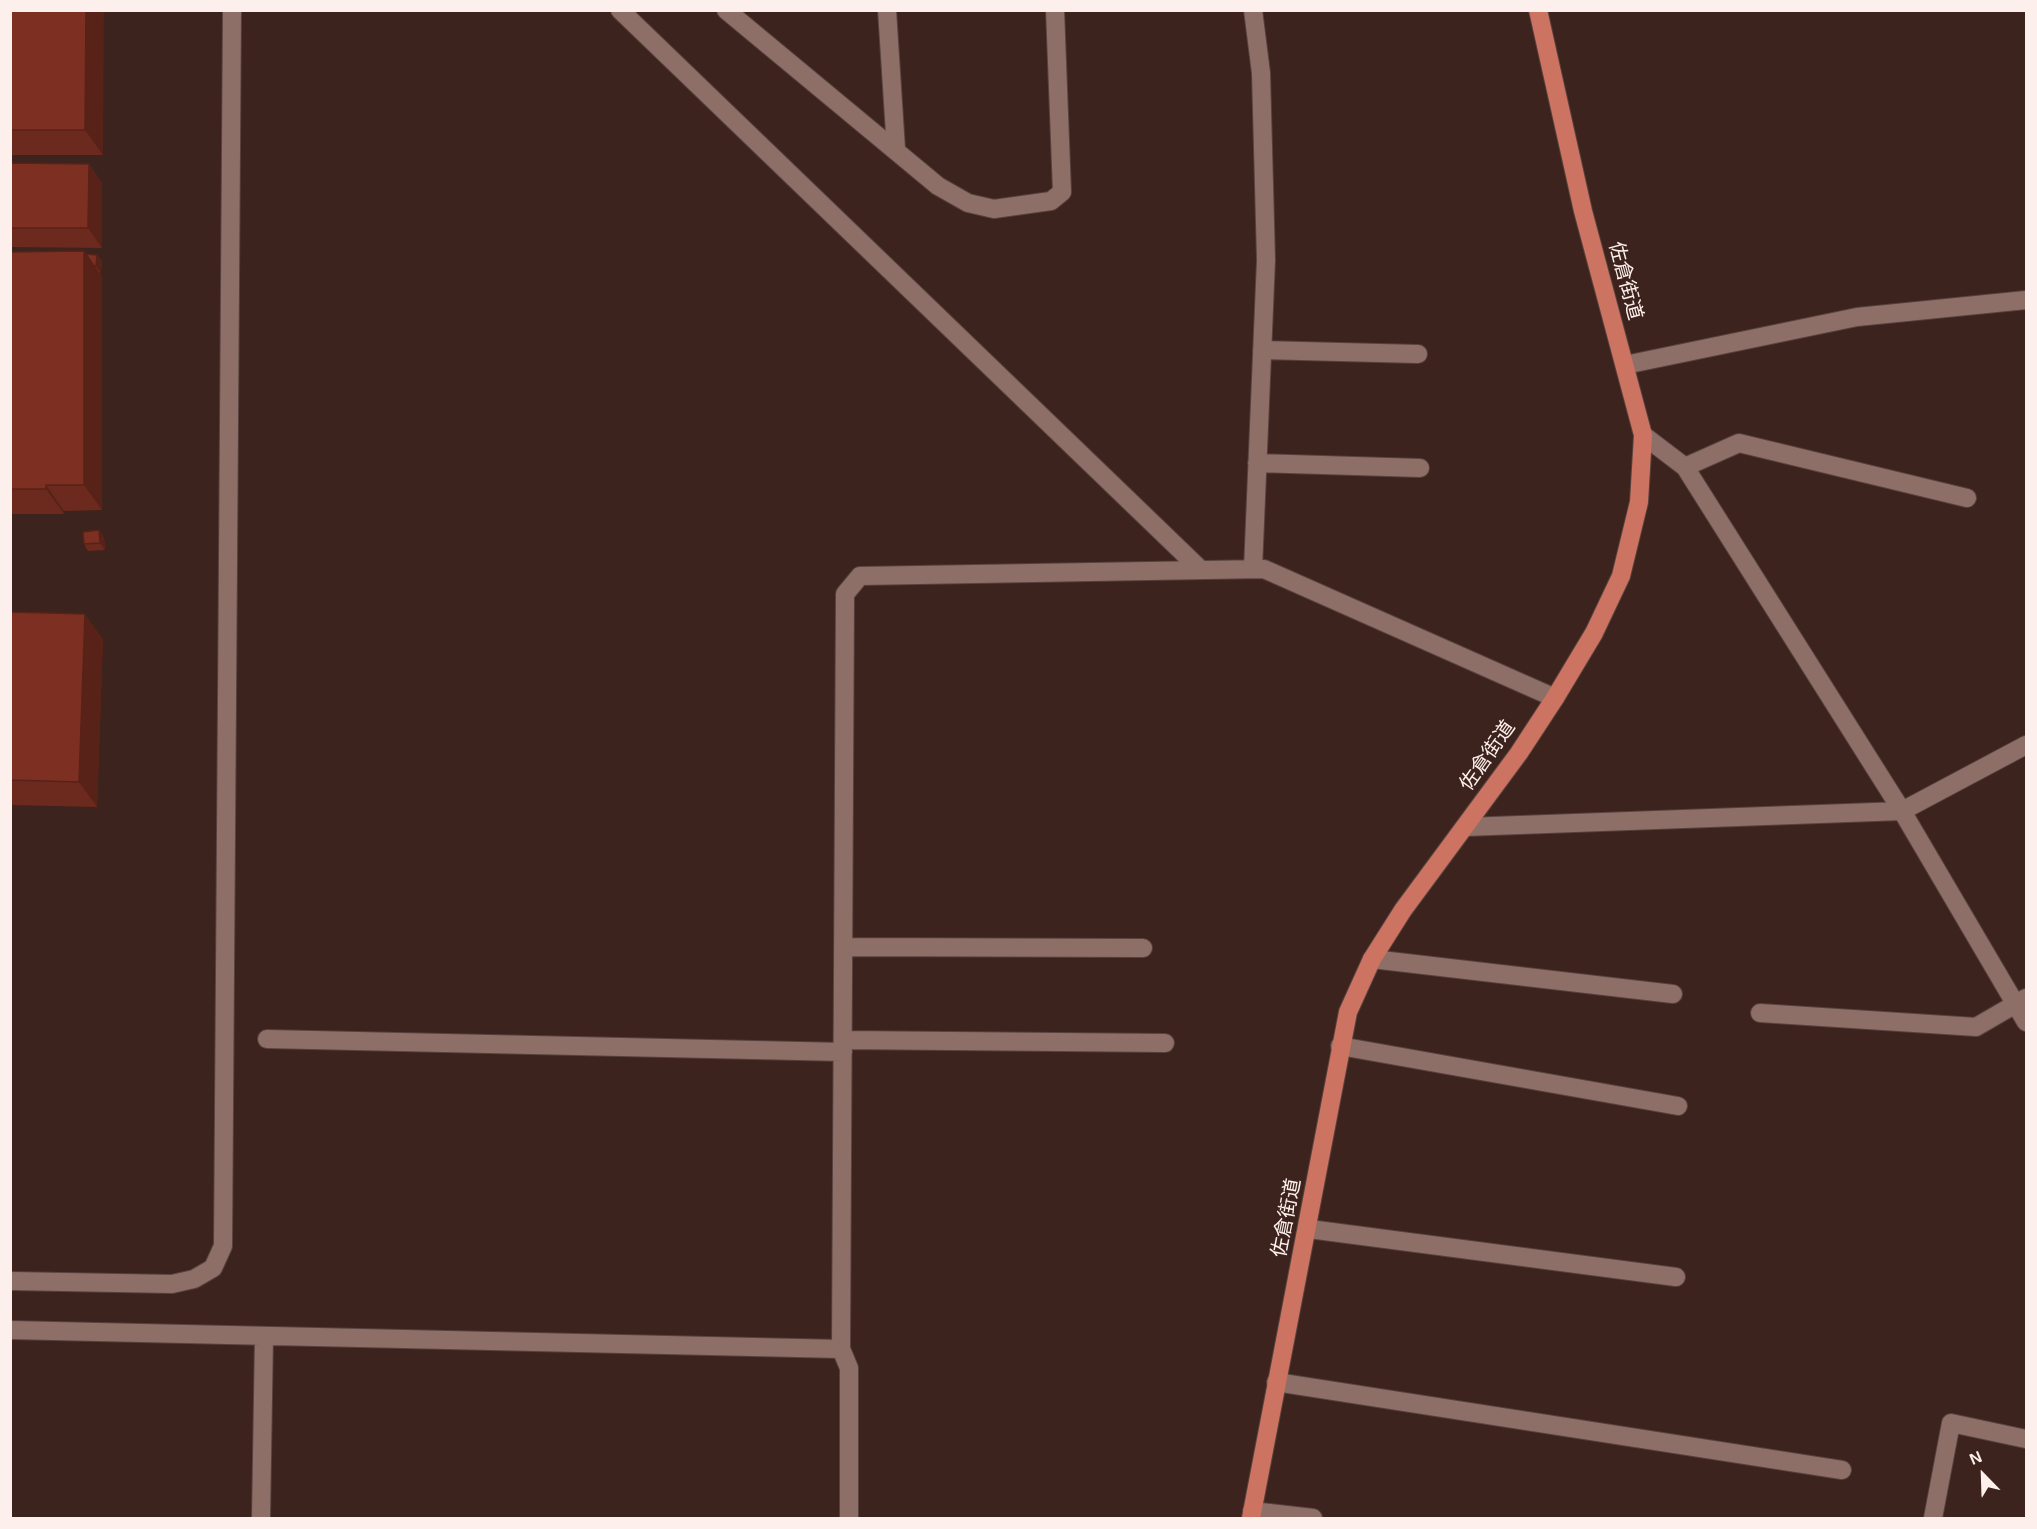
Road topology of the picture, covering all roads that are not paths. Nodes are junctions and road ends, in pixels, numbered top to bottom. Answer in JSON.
{"nodes":[{"id":1,"x":232,"y":10,"type":"edge"},
{"id":2,"x":620,"y":10,"type":"edge"},
{"id":3,"x":726,"y":10,"type":"edge"},
{"id":4,"x":887,"y":10,"type":"edge"},
{"id":5,"x":1055,"y":10,"type":"edge"},
{"id":6,"x":1253,"y":10,"type":"edge"},
{"id":7,"x":1538,"y":10,"type":"edge"},
{"id":8,"x":896,"y":149,"type":"junction"},
{"id":9,"x":2026,"y":300,"type":"edge"},
{"id":10,"x":1262,"y":350,"type":"junction"},
{"id":11,"x":1418,"y":354,"type":"dead end"},
{"id":12,"x":1625,"y":365,"type":"junction"},
{"id":13,"x":1643,"y":435,"type":"junction"},
{"id":14,"x":1257,"y":463,"type":"junction"},
{"id":15,"x":1685,"y":467,"type":"junction"},
{"id":16,"x":1420,"y":468,"type":"dead end"},
{"id":17,"x":1967,"y":498,"type":"dead end"},
{"id":18,"x":1252,"y":569,"type":"junction"},
{"id":19,"x":1201,"y":570,"type":"junction"},
{"id":20,"x":1555,"y":698,"type":"junction"},
{"id":21,"x":2026,"y":745,"type":"edge"},
{"id":22,"x":1902,"y":811,"type":"junction"},
{"id":23,"x":1465,"y":827,"type":"junction"},
{"id":24,"x":844,"y":947,"type":"junction"},
{"id":25,"x":1143,"y":948,"type":"dead end"},
{"id":26,"x":1372,"y":959,"type":"junction"},
{"id":27,"x":1673,"y":994,"type":"dead end"},
{"id":28,"x":2021,"y":1001,"type":"edge"},
{"id":29,"x":1760,"y":1013,"type":"dead end"},
{"id":30,"x":2026,"y":1022,"type":"edge"},
{"id":31,"x":267,"y":1039,"type":"dead end"},
{"id":32,"x":1165,"y":1043,"type":"dead end"},
{"id":33,"x":843,"y":1046,"type":"junction"},
{"id":34,"x":1340,"y":1047,"type":"junction"},
{"id":35,"x":1678,"y":1106,"type":"dead end"},
{"id":36,"x":1309,"y":1229,"type":"junction"},
{"id":37,"x":1676,"y":1277,"type":"dead end"},
{"id":38,"x":10,"y":1281,"type":"edge"},
{"id":39,"x":10,"y":1330,"type":"edge"},
{"id":40,"x":264,"y":1336,"type":"junction"},
{"id":41,"x":842,"y":1349,"type":"junction"},
{"id":42,"x":1276,"y":1382,"type":"junction"},
{"id":43,"x":2026,"y":1439,"type":"edge"},
{"id":44,"x":1842,"y":1470,"type":"dead end"},
{"id":45,"x":1251,"y":1515,"type":"edge"},
{"id":46,"x":261,"y":1518,"type":"edge"},
{"id":47,"x":849,"y":1518,"type":"edge"},
{"id":48,"x":1313,"y":1518,"type":"edge"},
{"id":49,"x":1933,"y":1518,"type":"edge"}],
"edges":[{"from":1,"to":38,"type":"street"},
{"from":2,"to":19,"type":"street"},
{"from":3,"to":8,"type":"street"},
{"from":4,"to":8,"type":"street"},
{"from":5,"to":8,"type":"street"},
{"from":6,"to":10,"type":"street"},
{"from":7,"to":12,"type":"main road","name":"佐倉街道"},
{"from":9,"to":12,"type":"street"},
{"from":10,"to":11,"type":"street"},
{"from":10,"to":14,"type":"street"},
{"from":12,"to":13,"type":"main road","name":"佐倉街道"},
{"from":13,"to":15,"type":"street"},
{"from":13,"to":20,"type":"main road","name":"佐倉街道"},
{"from":14,"to":16,"type":"street"},
{"from":14,"to":18,"type":"street"},
{"from":15,"to":17,"type":"street"},
{"from":15,"to":22,"type":"street"},
{"from":18,"to":19,"type":"street"},
{"from":18,"to":20,"type":"street"},
{"from":19,"to":24,"type":"street"},
{"from":20,"to":23,"type":"main road","name":"佐倉街道"},
{"from":21,"to":22,"type":"street"},
{"from":22,"to":23,"type":"street"},
{"from":22,"to":28,"type":"street"},
{"from":23,"to":26,"type":"main road","name":"佐倉街道"},
{"from":24,"to":25,"type":"street"},
{"from":24,"to":33,"type":"street"},
{"from":26,"to":27,"type":"street"},
{"from":26,"to":34,"type":"main road","name":"佐倉街道"},
{"from":28,"to":29,"type":"street"},
{"from":28,"to":30,"type":"street"},
{"from":31,"to":33,"type":"street"},
{"from":32,"to":33,"type":"street"},
{"from":33,"to":41,"type":"street"},
{"from":34,"to":35,"type":"street"},
{"from":34,"to":36,"type":"main road","name":"佐倉街道"},
{"from":36,"to":37,"type":"street"},
{"from":36,"to":42,"type":"main road","name":"佐倉街道"},
{"from":39,"to":40,"type":"street"},
{"from":40,"to":41,"type":"street"},
{"from":40,"to":46,"type":"street"},
{"from":41,"to":47,"type":"street"},
{"from":42,"to":44,"type":"street"},
{"from":42,"to":45,"type":"main road","name":"佐倉街道"},
{"from":43,"to":49,"type":"street"},
{"from":45,"to":48,"type":"street"}]}
